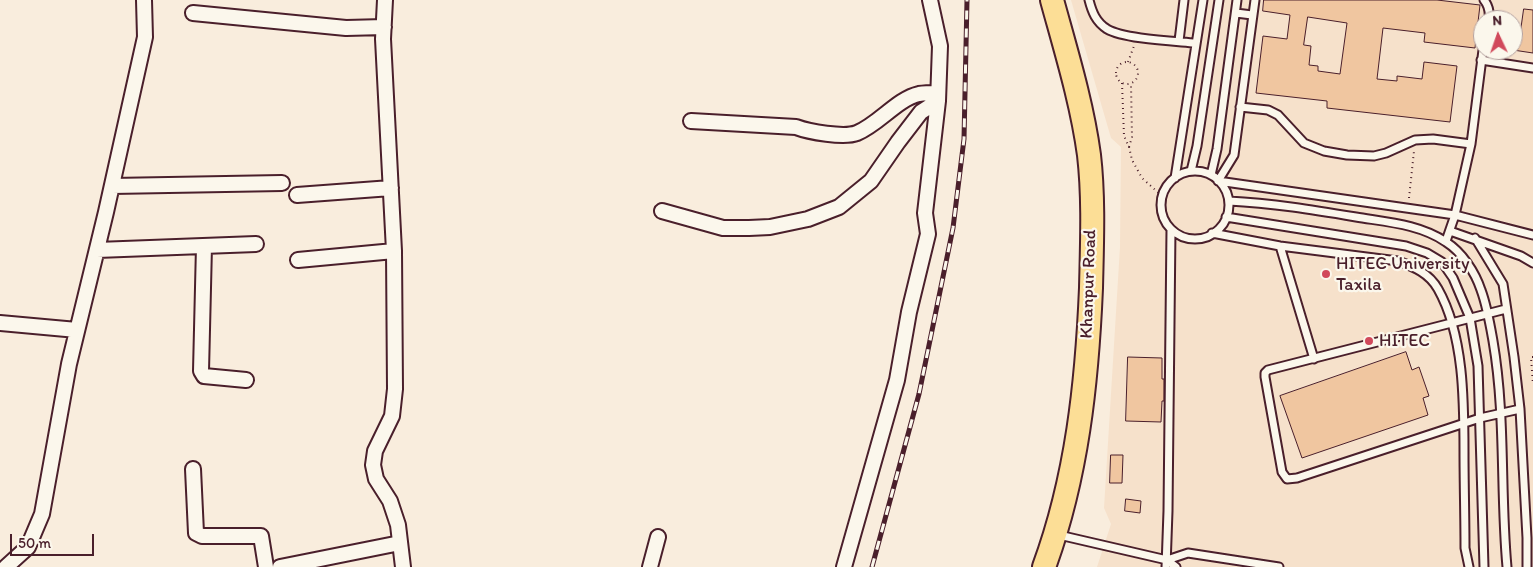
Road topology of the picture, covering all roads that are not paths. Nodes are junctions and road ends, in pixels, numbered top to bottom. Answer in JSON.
{"nodes":[{"id":1,"x":144,"y":0,"type":"edge"},
{"id":2,"x":385,"y":0,"type":"edge"},
{"id":3,"x":930,"y":0,"type":"edge"},
{"id":4,"x":1052,"y":0,"type":"edge"},
{"id":5,"x":1089,"y":0,"type":"edge"},
{"id":6,"x":1184,"y":0,"type":"edge"},
{"id":7,"x":1203,"y":0,"type":"edge"},
{"id":8,"x":1218,"y":0,"type":"edge"},
{"id":9,"x":1237,"y":0,"type":"edge"},
{"id":10,"x":1255,"y":0,"type":"edge"},
{"id":11,"x":193,"y":13,"type":"dead end"},
{"id":12,"x":1236,"y":13,"type":"junction"},
{"id":13,"x":1252,"y":15,"type":"junction"},
{"id":14,"x":384,"y":27,"type":"junction"},
{"id":15,"x":1179,"y":41,"type":"junction"},
{"id":16,"x":1195,"y":43,"type":"junction"},
{"id":17,"x":1481,"y":60,"type":"joint"},
{"id":18,"x":1533,"y":68,"type":"edge"},
{"id":19,"x":938,"y":97,"type":"junction"},
{"id":20,"x":1240,"y":107,"type":"junction"},
{"id":21,"x":691,"y":121,"type":"dead end"},
{"id":22,"x":1471,"y":144,"type":"junction"},
{"id":23,"x":1191,"y":171,"type":"junction"},
{"id":24,"x":1212,"y":175,"type":"junction"},
{"id":25,"x":1175,"y":178,"type":"junction"},
{"id":26,"x":1218,"y":180,"type":"junction"},
{"id":27,"x":282,"y":183,"type":"dead end"},
{"id":28,"x":112,"y":186,"type":"junction"},
{"id":29,"x":391,"y":188,"type":"junction"},
{"id":30,"x":297,"y":195,"type":"dead end"},
{"id":31,"x":1229,"y":201,"type":"junction"},
{"id":32,"x":662,"y":211,"type":"dead end"},
{"id":33,"x":1455,"y":215,"type":"junction"},
{"id":34,"x":1226,"y":217,"type":"junction"},
{"id":35,"x":1171,"y":229,"type":"junction"},
{"id":36,"x":1450,"y":231,"type":"junction"},
{"id":37,"x":1212,"y":234,"type":"junction"},
{"id":38,"x":1533,"y":235,"type":"edge"},
{"id":39,"x":1474,"y":238,"type":"junction"},
{"id":40,"x":1446,"y":241,"type":"junction"},
{"id":41,"x":256,"y":244,"type":"dead end"},
{"id":42,"x":204,"y":246,"type":"junction"},
{"id":43,"x":1280,"y":246,"type":"junction"},
{"id":44,"x":97,"y":250,"type":"junction"},
{"id":45,"x":394,"y":251,"type":"junction"},
{"id":46,"x":298,"y":260,"type":"dead end"},
{"id":47,"x":1533,"y":262,"type":"edge"},
{"id":48,"x":1506,"y":309,"type":"junction"},
{"id":49,"x":1488,"y":313,"type":"junction"},
{"id":50,"x":1470,"y":318,"type":"junction"},
{"id":51,"x":0,"y":323,"type":"edge"},
{"id":52,"x":1452,"y":323,"type":"junction"},
{"id":53,"x":77,"y":330,"type":"junction"},
{"id":54,"x":1314,"y":359,"type":"junction"},
{"id":55,"x":246,"y":380,"type":"dead end"},
{"id":56,"x":1520,"y":409,"type":"junction"},
{"id":57,"x":1501,"y":412,"type":"junction"},
{"id":58,"x":1480,"y":418,"type":"junction"},
{"id":59,"x":1464,"y":423,"type":"junction"},
{"id":60,"x":193,"y":469,"type":"dead end"},
{"id":61,"x":1056,"y":534,"type":"junction"},
{"id":62,"x":658,"y":536,"type":"dead end"},
{"id":63,"x":400,"y":543,"type":"junction"},
{"id":64,"x":1166,"y":563,"type":"edge"},
{"id":65,"x":310,"y":564,"type":"edge"},
{"id":66,"x":6,"y":567,"type":"edge"},
{"id":67,"x":266,"y":567,"type":"edge"},
{"id":68,"x":280,"y":567,"type":"edge"},
{"id":69,"x":402,"y":567,"type":"edge"},
{"id":70,"x":650,"y":567,"type":"edge"},
{"id":71,"x":844,"y":567,"type":"edge"},
{"id":72,"x":1044,"y":567,"type":"edge"},
{"id":73,"x":1176,"y":567,"type":"edge"},
{"id":74,"x":1279,"y":567,"type":"edge"},
{"id":75,"x":1469,"y":567,"type":"edge"},
{"id":76,"x":1484,"y":567,"type":"edge"},
{"id":77,"x":1507,"y":567,"type":"edge"},
{"id":78,"x":1527,"y":567,"type":"edge"}],
"edges":[{"from":1,"to":28,"type":"street"},
{"from":2,"to":14,"type":"street"},
{"from":3,"to":19,"type":"street"},
{"from":4,"to":61,"type":"highway","name":"Khanpur Road"},
{"from":5,"to":15,"type":"lane"},
{"from":6,"to":15,"type":"lane"},
{"from":7,"to":16,"type":"lane"},
{"from":8,"to":23,"type":"lane"},
{"from":9,"to":12,"type":"lane"},
{"from":10,"to":13,"type":"lane"},
{"from":11,"to":14,"type":"street"},
{"from":12,"to":13,"type":"lane"},
{"from":12,"to":24,"type":"lane"},
{"from":13,"to":20,"type":"lane"},
{"from":14,"to":29,"type":"street"},
{"from":15,"to":16,"type":"lane"},
{"from":16,"to":25,"type":"lane"},
{"from":17,"to":18,"type":"lane"},
{"from":17,"to":22,"type":"lane"},
{"from":19,"to":21,"type":"street"},
{"from":19,"to":32,"type":"street"},
{"from":19,"to":71,"type":"street"},
{"from":20,"to":22,"type":"lane"},
{"from":20,"to":26,"type":"lane"},
{"from":22,"to":33,"type":"lane"},
{"from":23,"to":24,"type":"lane"},
{"from":23,"to":25,"type":"lane"},
{"from":24,"to":26,"type":"lane"},
{"from":25,"to":35,"type":"lane"},
{"from":26,"to":31,"type":"lane"},
{"from":26,"to":33,"type":"lane"},
{"from":27,"to":28,"type":"street"},
{"from":28,"to":44,"type":"street"},
{"from":29,"to":30,"type":"street"},
{"from":29,"to":45,"type":"street"},
{"from":31,"to":34,"type":"lane"},
{"from":31,"to":40,"type":"lane"},
{"from":33,"to":36,"type":"lane"},
{"from":33,"to":38,"type":"lane"},
{"from":34,"to":37,"type":"lane"},
{"from":34,"to":50,"type":"lane"},
{"from":35,"to":37,"type":"lane"},
{"from":35,"to":64,"type":"lane"},
{"from":36,"to":39,"type":"lane"},
{"from":36,"to":40,"type":"lane"},
{"from":37,"to":43,"type":"lane"},
{"from":39,"to":47,"type":"lane"},
{"from":39,"to":48,"type":"lane"},
{"from":40,"to":49,"type":"lane"},
{"from":41,"to":42,"type":"street"},
{"from":42,"to":44,"type":"street"},
{"from":42,"to":55,"type":"street"},
{"from":43,"to":52,"type":"lane"},
{"from":43,"to":54,"type":"lane"},
{"from":44,"to":53,"type":"street"},
{"from":45,"to":46,"type":"street"},
{"from":45,"to":63,"type":"street"},
{"from":48,"to":49,"type":"lane"},
{"from":48,"to":56,"type":"lane"},
{"from":49,"to":50,"type":"lane"},
{"from":49,"to":57,"type":"lane"},
{"from":50,"to":52,"type":"lane"},
{"from":50,"to":58,"type":"lane"},
{"from":51,"to":53,"type":"street"},
{"from":52,"to":54,"type":"lane"},
{"from":52,"to":59,"type":"lane"},
{"from":53,"to":66,"type":"street"},
{"from":54,"to":59,"type":"lane"},
{"from":56,"to":57,"type":"lane"},
{"from":56,"to":78,"type":"lane"},
{"from":57,"to":58,"type":"lane"},
{"from":57,"to":77,"type":"lane"},
{"from":58,"to":59,"type":"lane"},
{"from":58,"to":76,"type":"lane"},
{"from":59,"to":75,"type":"lane"},
{"from":60,"to":67,"type":"street"},
{"from":61,"to":64,"type":"lane"},
{"from":61,"to":72,"type":"highway","name":"Khanpur Road"},
{"from":62,"to":70,"type":"street"},
{"from":63,"to":65,"type":"street"},
{"from":63,"to":69,"type":"street"},
{"from":64,"to":73,"type":"lane"},
{"from":64,"to":74,"type":"lane"},
{"from":65,"to":68,"type":"street"}]}
